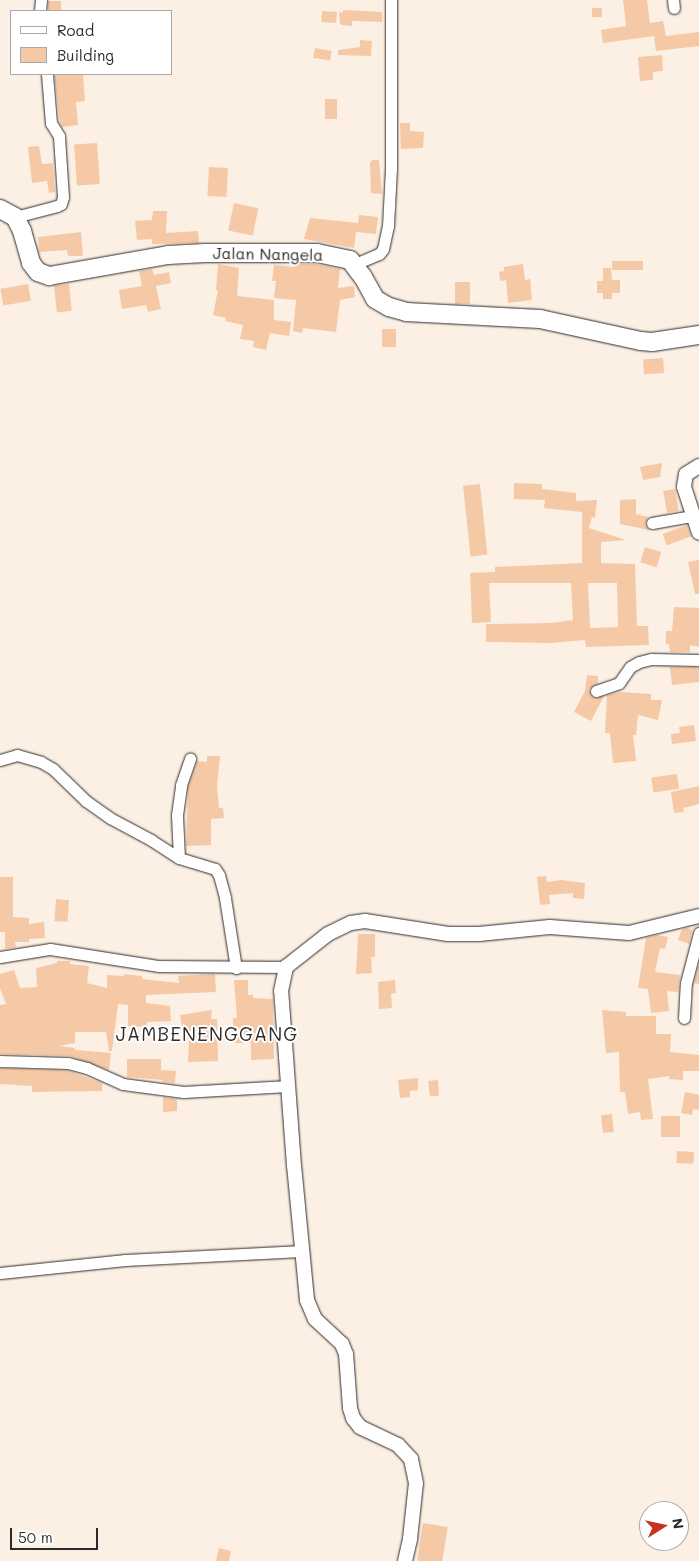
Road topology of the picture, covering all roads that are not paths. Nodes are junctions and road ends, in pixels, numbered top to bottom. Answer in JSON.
{"nodes":[{"id":1,"x":392,"y":0,"type":"edge"},
{"id":2,"x":47,"y":75,"type":"edge"},
{"id":3,"x":8,"y":213,"type":"edge"},
{"id":4,"x":355,"y":264,"type":"junction"},
{"id":5,"x":699,"y":335,"type":"edge"},
{"id":6,"x":699,"y":466,"type":"edge"},
{"id":7,"x":692,"y":516,"type":"junction"},
{"id":8,"x":652,"y":523,"type":"dead end"},
{"id":9,"x":699,"y":533,"type":"edge"},
{"id":10,"x":699,"y":660,"type":"edge"},
{"id":11,"x":596,"y":691,"type":"dead end"},
{"id":12,"x":0,"y":760,"type":"edge"},
{"id":13,"x":190,"y":760,"type":"dead end"},
{"id":14,"x":179,"y":858,"type":"junction"},
{"id":15,"x":699,"y":916,"type":"edge"},
{"id":16,"x":699,"y":933,"type":"edge"},
{"id":17,"x":0,"y":958,"type":"edge"},
{"id":18,"x":286,"y":967,"type":"junction"},
{"id":19,"x":236,"y":968,"type":"junction"},
{"id":20,"x":684,"y":1018,"type":"dead end"},
{"id":21,"x":0,"y":1061,"type":"edge"},
{"id":22,"x":288,"y":1086,"type":"junction"},
{"id":23,"x":302,"y":1251,"type":"junction"},
{"id":24,"x":0,"y":1273,"type":"edge"},
{"id":25,"x":405,"y":1561,"type":"edge"}],
"edges":[{"from":1,"to":4,"type":"street"},
{"from":2,"to":3,"type":"street"},
{"from":3,"to":4,"type":"main road","name":"Jalan Nangela"},
{"from":4,"to":5,"type":"main road"},
{"from":6,"to":7,"type":"street"},
{"from":7,"to":8,"type":"street"},
{"from":7,"to":9,"type":"street"},
{"from":10,"to":11,"type":"street"},
{"from":12,"to":14,"type":"street"},
{"from":13,"to":14,"type":"street"},
{"from":14,"to":19,"type":"street"},
{"from":15,"to":18,"type":"street"},
{"from":16,"to":20,"type":"street"},
{"from":17,"to":19,"type":"street"},
{"from":18,"to":19,"type":"street"},
{"from":18,"to":22,"type":"street"},
{"from":21,"to":22,"type":"street"},
{"from":22,"to":23,"type":"street"},
{"from":23,"to":24,"type":"street"},
{"from":23,"to":25,"type":"street"}]}
